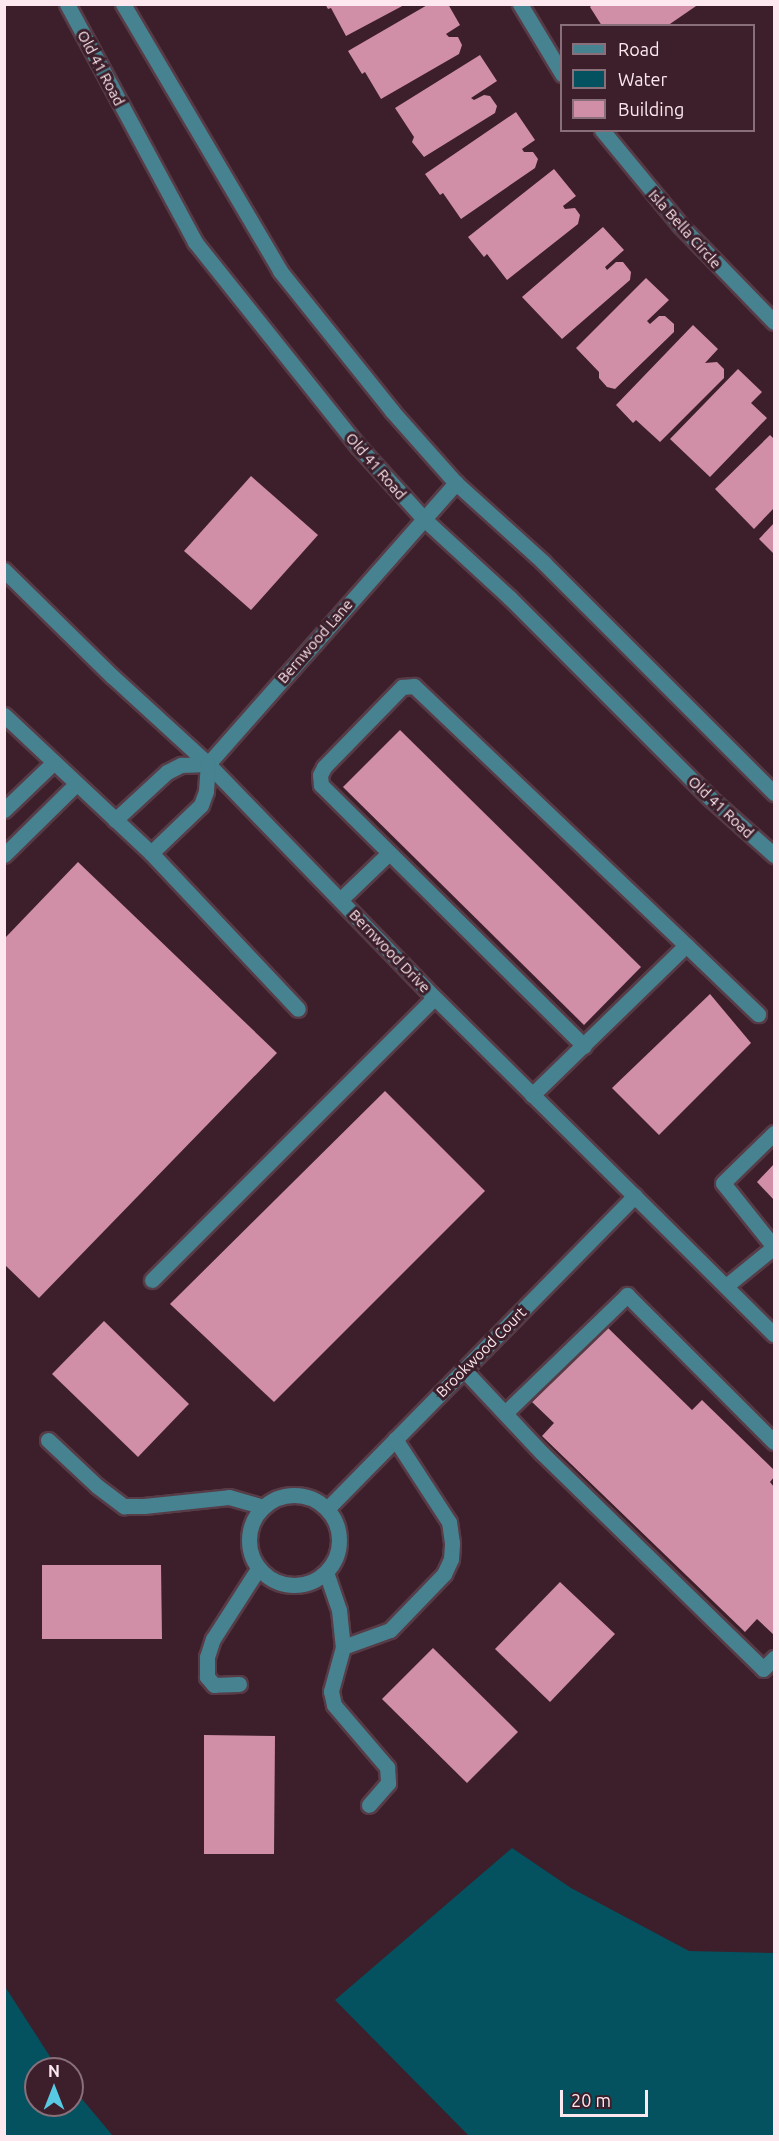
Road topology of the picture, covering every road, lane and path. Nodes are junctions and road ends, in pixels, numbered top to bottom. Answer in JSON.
{"nodes":[{"id":1,"x":67,"y":4,"type":"edge"},
{"id":2,"x":123,"y":4,"type":"edge"},
{"id":3,"x":520,"y":4,"type":"edge"},
{"id":4,"x":560,"y":72,"type":"edge"},
{"id":5,"x":608,"y":132,"type":"edge"},
{"id":6,"x":774,"y":322,"type":"edge"},
{"id":7,"x":456,"y":483,"type":"junction"},
{"id":8,"x":423,"y":518,"type":"junction"},
{"id":9,"x":4,"y":570,"type":"edge"},
{"id":10,"x":4,"y":715,"type":"edge"},
{"id":11,"x":53,"y":763,"type":"junction"},
{"id":12,"x":208,"y":764,"type":"junction"},
{"id":13,"x":76,"y":784,"type":"junction"},
{"id":14,"x":774,"y":793,"type":"edge"},
{"id":15,"x":4,"y":810,"type":"edge"},
{"id":16,"x":115,"y":820,"type":"junction"},
{"id":17,"x":151,"y":853,"type":"junction"},
{"id":18,"x":389,"y":853,"type":"junction"},
{"id":19,"x":4,"y":855,"type":"edge"},
{"id":20,"x":774,"y":855,"type":"edge"},
{"id":21,"x":340,"y":900,"type":"junction"},
{"id":22,"x":686,"y":945,"type":"junction"},
{"id":23,"x":434,"y":998,"type":"junction"},
{"id":24,"x":298,"y":1009,"type":"dead end"},
{"id":25,"x":758,"y":1014,"type":"dead end"},
{"id":26,"x":584,"y":1046,"type":"junction"},
{"id":27,"x":532,"y":1095,"type":"junction"},
{"id":28,"x":774,"y":1132,"type":"edge"},
{"id":29,"x":635,"y":1196,"type":"junction"},
{"id":30,"x":774,"y":1247,"type":"edge"},
{"id":31,"x":152,"y":1280,"type":"dead end"},
{"id":32,"x":726,"y":1286,"type":"junction"},
{"id":33,"x":774,"y":1334,"type":"edge"},
{"id":34,"x":464,"y":1370,"type":"junction"},
{"id":35,"x":505,"y":1413,"type":"junction"},
{"id":36,"x":395,"y":1439,"type":"junction"},
{"id":37,"x":48,"y":1440,"type":"dead end"},
{"id":38,"x":774,"y":1442,"type":"edge"},
{"id":39,"x":263,"y":1507,"type":"junction"},
{"id":40,"x":327,"y":1509,"type":"junction"},
{"id":41,"x":258,"y":1569,"type":"junction"},
{"id":42,"x":326,"y":1572,"type":"junction"},
{"id":43,"x":343,"y":1647,"type":"junction"},
{"id":44,"x":774,"y":1658,"type":"edge"},
{"id":45,"x":239,"y":1684,"type":"dead end"},
{"id":46,"x":369,"y":1805,"type":"dead end"}],
"edges":[{"from":1,"to":8,"type":"street","name":"Old 41 Road"},
{"from":2,"to":7,"type":"street"},
{"from":3,"to":4,"type":"street"},
{"from":5,"to":6,"type":"street","name":"Isla Bella Circle"},
{"from":7,"to":8,"type":"street","name":"Bernwood Lane"},
{"from":7,"to":14,"type":"street"},
{"from":8,"to":12,"type":"street","name":"Bernwood Lane"},
{"from":8,"to":20,"type":"street","name":"Old 41 Road"},
{"from":9,"to":12,"type":"street","name":"Bernwood Drive"},
{"from":10,"to":11,"type":"street"},
{"from":11,"to":13,"type":"street"},
{"from":11,"to":15,"type":"street"},
{"from":12,"to":16,"type":"street"},
{"from":12,"to":17,"type":"street"},
{"from":12,"to":21,"type":"street","name":"Bernwood Drive"},
{"from":13,"to":16,"type":"street"},
{"from":13,"to":19,"type":"street"},
{"from":16,"to":17,"type":"street"},
{"from":17,"to":24,"type":"street"},
{"from":18,"to":21,"type":"street"},
{"from":18,"to":22,"type":"street"},
{"from":18,"to":26,"type":"street"},
{"from":21,"to":23,"type":"street","name":"Bernwood Drive"},
{"from":22,"to":25,"type":"street"},
{"from":22,"to":26,"type":"street"},
{"from":23,"to":27,"type":"street","name":"Bernwood Drive"},
{"from":23,"to":31,"type":"street"},
{"from":26,"to":27,"type":"street"},
{"from":27,"to":29,"type":"street","name":"Bernwood Drive"},
{"from":28,"to":30,"type":"street"},
{"from":29,"to":32,"type":"street","name":"Bernwood Drive"},
{"from":29,"to":34,"type":"street","name":"Brookwood Court"},
{"from":30,"to":32,"type":"street"},
{"from":32,"to":33,"type":"street","name":"Bernwood Drive"},
{"from":34,"to":35,"type":"street"},
{"from":34,"to":36,"type":"street","name":"Brookwood Court"},
{"from":35,"to":38,"type":"street"},
{"from":35,"to":44,"type":"street"},
{"from":36,"to":40,"type":"street","name":"Brookwood Court"},
{"from":36,"to":43,"type":"street"},
{"from":37,"to":39,"type":"street"},
{"from":39,"to":40,"type":"street"},
{"from":39,"to":41,"type":"street"},
{"from":40,"to":42,"type":"street"},
{"from":41,"to":42,"type":"street"},
{"from":41,"to":45,"type":"street"},
{"from":42,"to":43,"type":"street"},
{"from":43,"to":46,"type":"street"}]}
